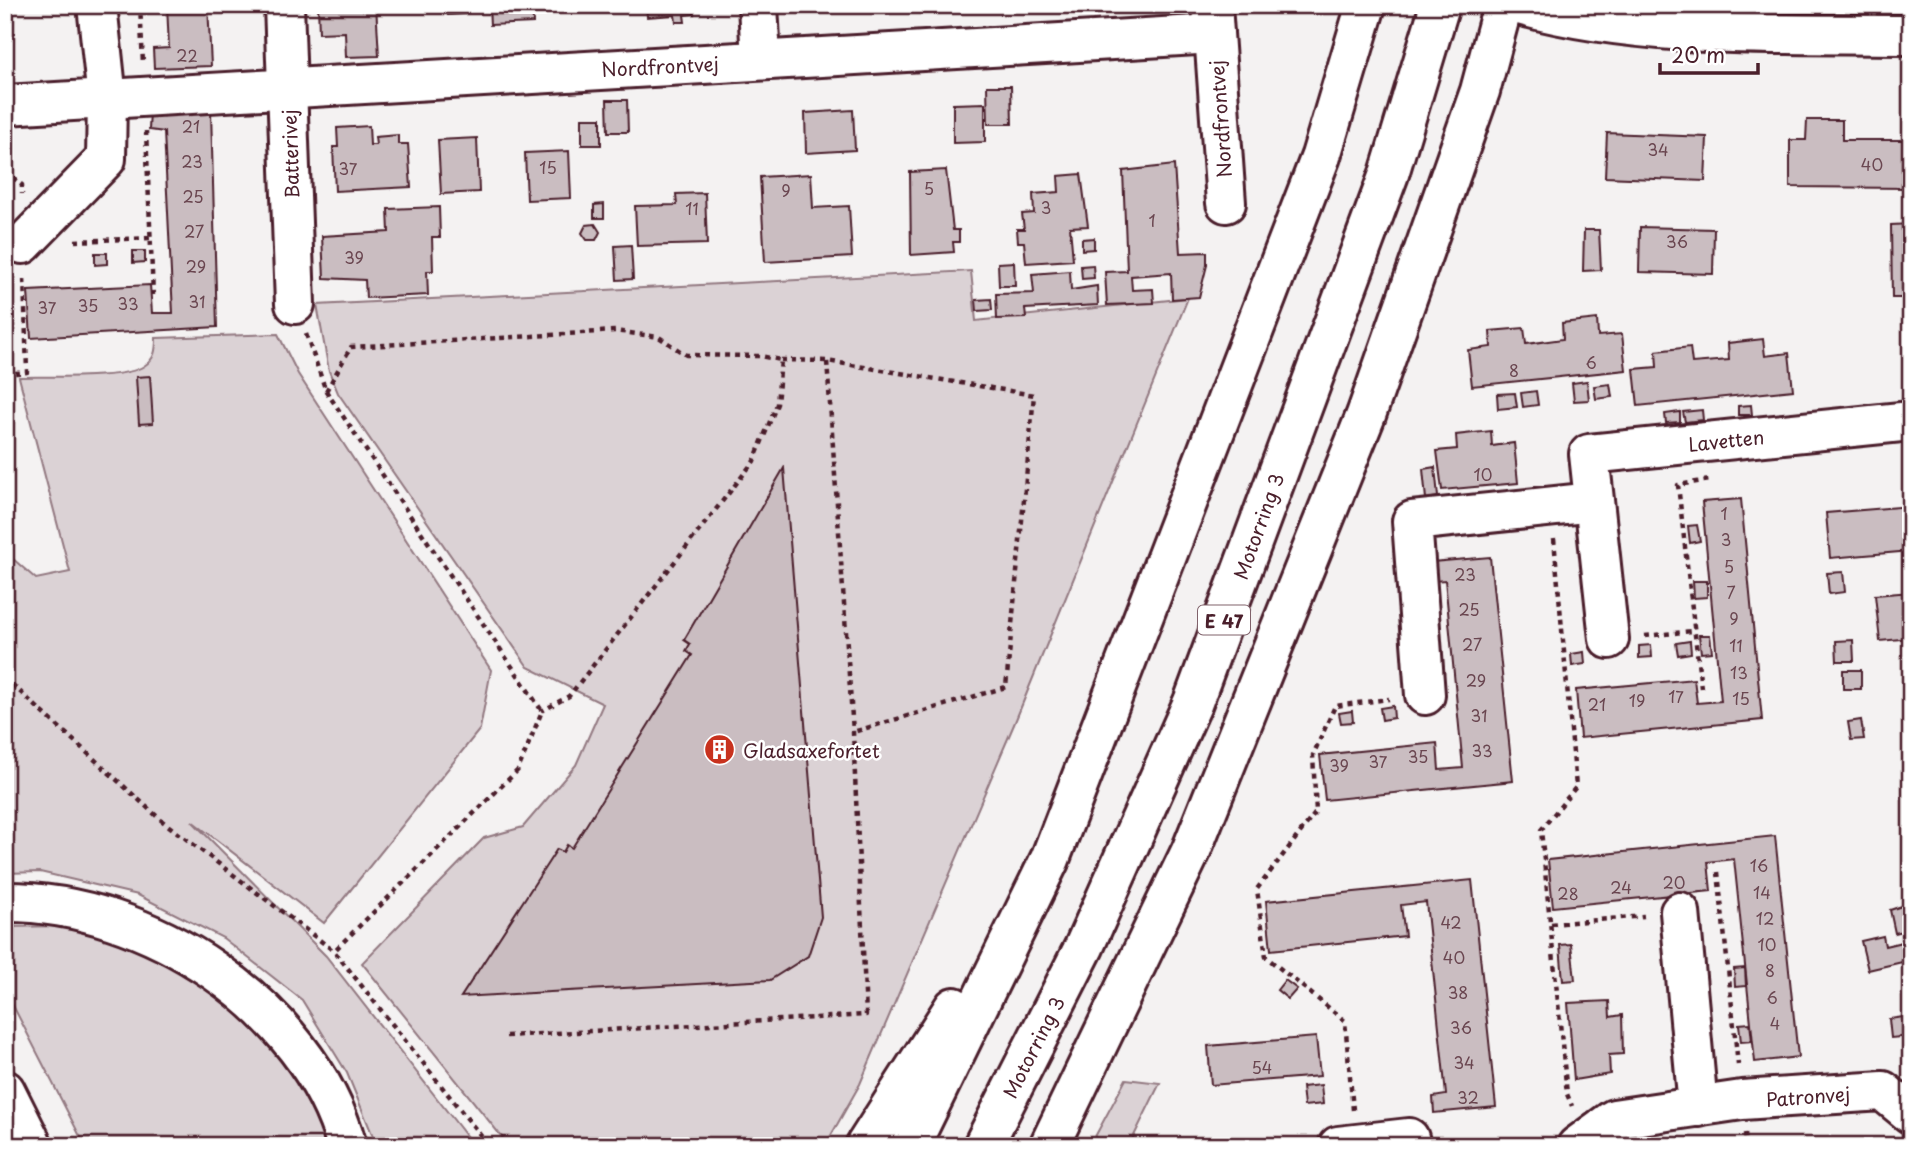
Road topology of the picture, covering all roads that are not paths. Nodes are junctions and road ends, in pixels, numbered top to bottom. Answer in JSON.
{"nodes":[{"id":1,"x":97,"y":5,"type":"edge"},
{"id":2,"x":284,"y":5,"type":"edge"},
{"id":3,"x":758,"y":5,"type":"edge"},
{"id":4,"x":1366,"y":5,"type":"edge"},
{"id":5,"x":1440,"y":5,"type":"edge"},
{"id":6,"x":1503,"y":5,"type":"edge"},
{"id":7,"x":1519,"y":5,"type":"edge"},
{"id":8,"x":1737,"y":19,"type":"edge"},
{"id":9,"x":1212,"y":20,"type":"edge"},
{"id":10,"x":1911,"y":35,"type":"edge"},
{"id":11,"x":761,"y":61,"type":"junction"},
{"id":12,"x":288,"y":88,"type":"junction"},
{"id":13,"x":107,"y":99,"type":"junction"},
{"id":14,"x":5,"y":105,"type":"edge"},
{"id":15,"x":1226,"y":203,"type":"dead end"},
{"id":16,"x":23,"y":244,"type":"road end"},
{"id":17,"x":295,"y":304,"type":"road end"},
{"id":18,"x":1911,"y":421,"type":"edge"},
{"id":19,"x":1594,"y":502,"type":"junction"},
{"id":20,"x":1609,"y":639,"type":"dead end"},
{"id":21,"x":1425,"y":695,"type":"road end"},
{"id":22,"x":1050,"y":859,"type":"junction"},
{"id":23,"x":5,"y":902,"type":"edge"},
{"id":24,"x":1679,"y":912,"type":"road end"},
{"id":25,"x":5,"y":1090,"type":"edge"},
{"id":26,"x":1698,"y":1107,"type":"junction"},
{"id":27,"x":1911,"y":1114,"type":"edge"},
{"id":28,"x":1585,"y":1140,"type":"edge"},
{"id":29,"x":1347,"y":1145,"type":"edge"},
{"id":30,"x":33,"y":1146,"type":"edge"},
{"id":31,"x":347,"y":1146,"type":"edge"},
{"id":32,"x":865,"y":1146,"type":"edge"},
{"id":33,"x":910,"y":1146,"type":"edge"},
{"id":34,"x":983,"y":1146,"type":"edge"},
{"id":35,"x":1049,"y":1146,"type":"edge"},
{"id":36,"x":1411,"y":1146,"type":"edge"}],
"edges":[{"from":1,"to":13,"type":"main road"},
{"from":2,"to":12,"type":"main road","name":"Batterivej"},
{"from":3,"to":11,"type":"main road"},
{"from":4,"to":22,"type":"main road"},
{"from":5,"to":34,"type":"main road","name":"Motorring 3","number":"E 47"},
{"from":6,"to":35,"type":"main road"},
{"from":7,"to":8,"type":"main road"},
{"from":8,"to":10,"type":"main road"},
{"from":9,"to":11,"type":"main road","name":"Nordfrontvej"},
{"from":9,"to":15,"type":"main road","name":"Nordfrontvej"},
{"from":11,"to":12,"type":"main road","name":"Nordfrontvej"},
{"from":12,"to":13,"type":"main road","name":"Nordfrontvej"},
{"from":12,"to":17,"type":"main road","name":"Batterivej"},
{"from":13,"to":14,"type":"main road","name":"Nordfrontvej"},
{"from":13,"to":16,"type":"main road"},
{"from":18,"to":19,"type":"main road","name":"Lavetten"},
{"from":19,"to":20,"type":"main road","name":"Lavetten"},
{"from":19,"to":21,"type":"main road"},
{"from":22,"to":32,"type":"main road"},
{"from":22,"to":33,"type":"main road"},
{"from":23,"to":31,"type":"main road"},
{"from":24,"to":26,"type":"main road"},
{"from":25,"to":30,"type":"main road"},
{"from":26,"to":27,"type":"main road","name":"Patronvej"},
{"from":26,"to":28,"type":"main road","name":"Patronvej"},
{"from":29,"to":36,"type":"main road"}]}
